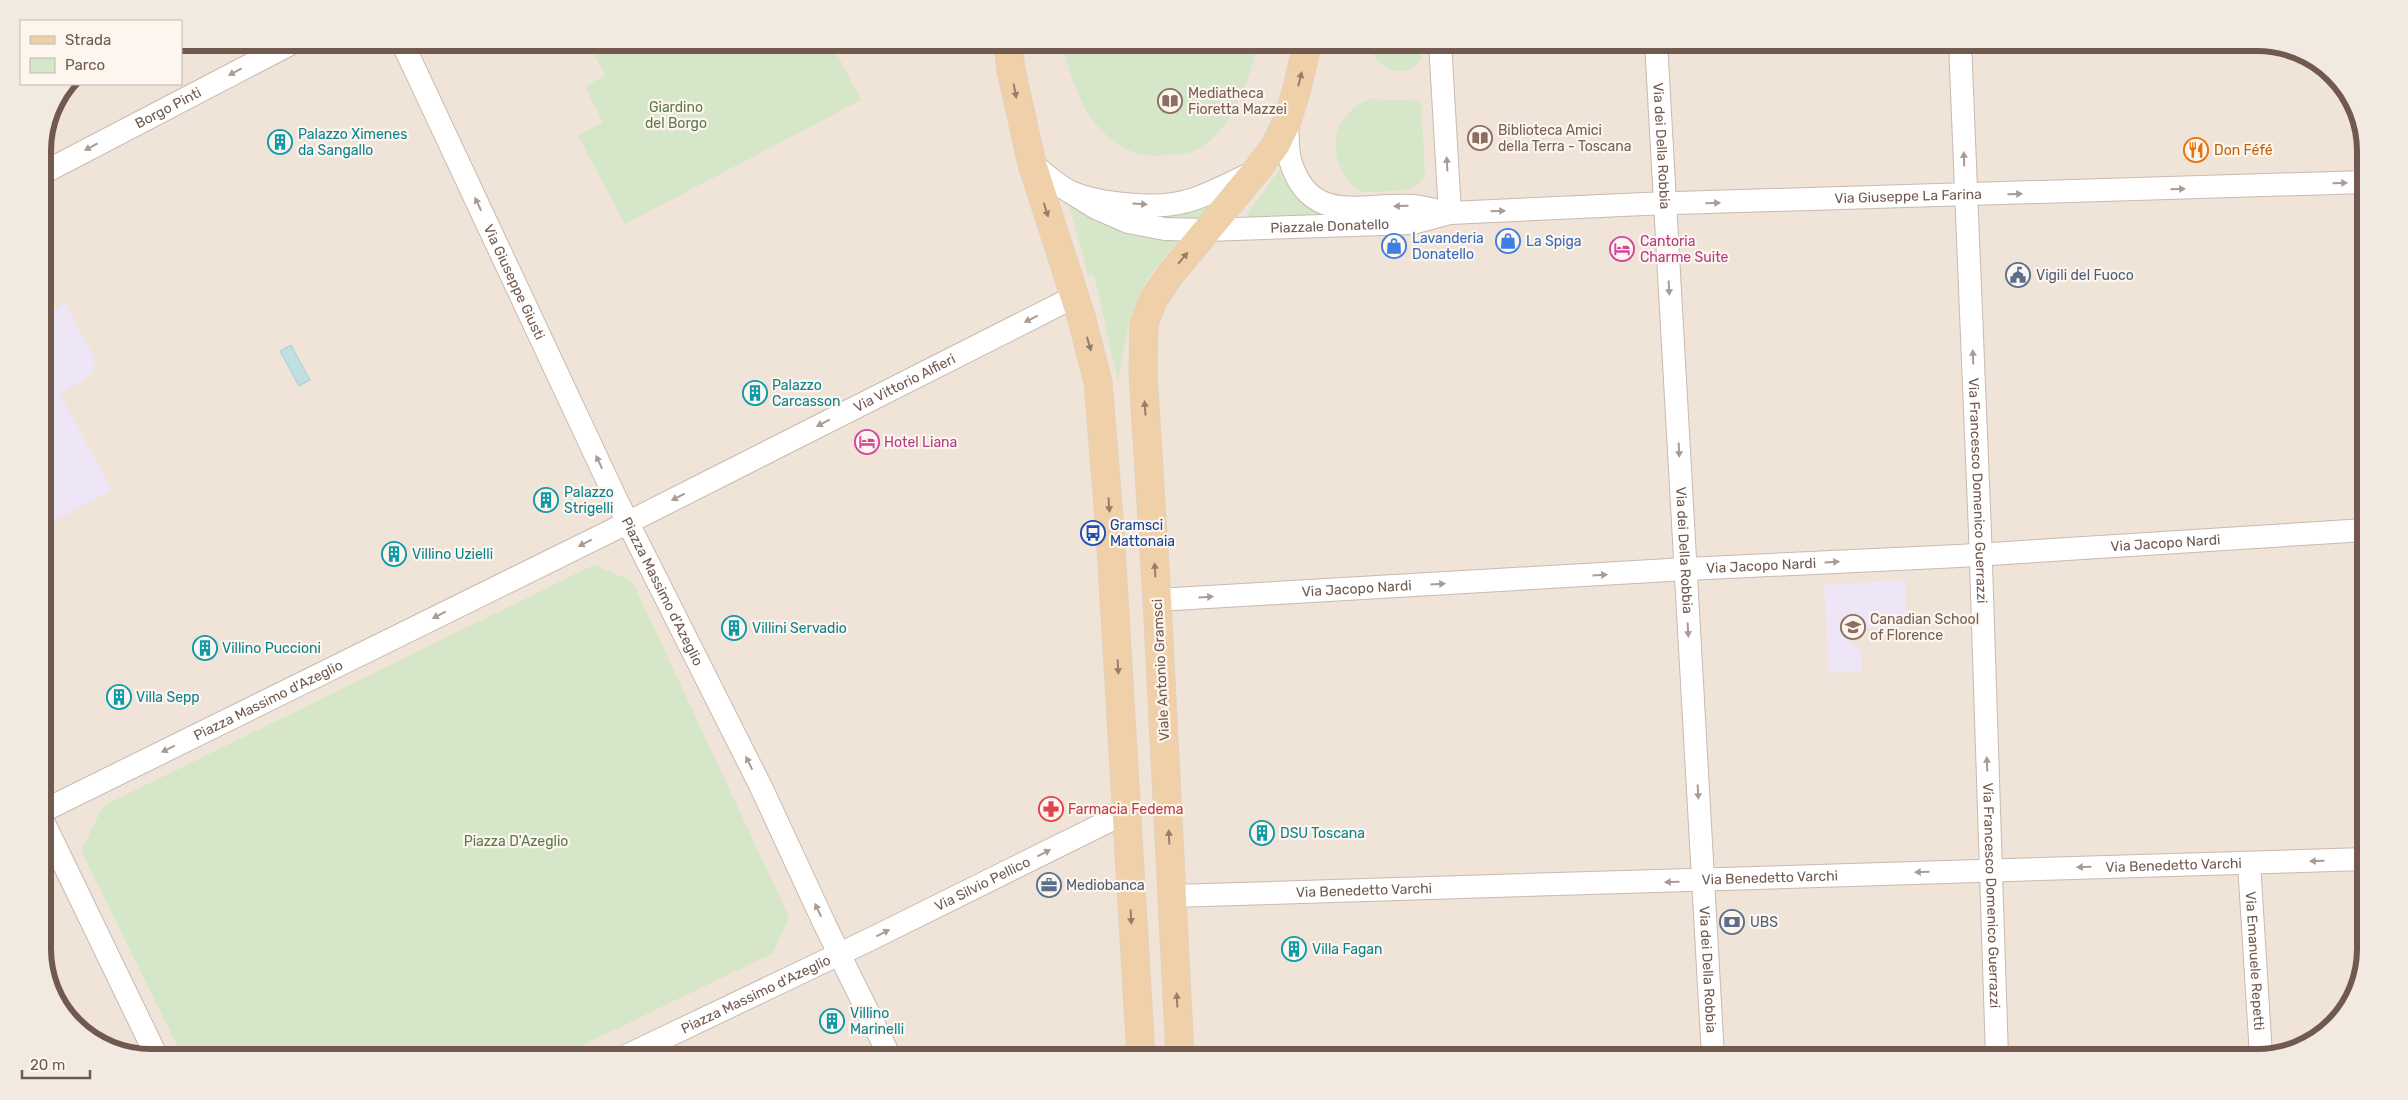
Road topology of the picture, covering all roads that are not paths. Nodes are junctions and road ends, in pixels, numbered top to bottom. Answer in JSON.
{"nodes":[{"id":1,"x":277,"y":51,"type":"edge"},
{"id":2,"x":406,"y":51,"type":"edge"},
{"id":3,"x":1009,"y":51,"type":"edge"},
{"id":4,"x":1306,"y":51,"type":"edge"},
{"id":5,"x":1441,"y":51,"type":"edge"},
{"id":6,"x":1656,"y":51,"type":"edge"},
{"id":7,"x":1960,"y":51,"type":"edge"},
{"id":8,"x":1287,"y":121,"type":"junction"},
{"id":9,"x":1032,"y":164,"type":"junction"},
{"id":10,"x":51,"y":169,"type":"edge"},
{"id":11,"x":1257,"y":170,"type":"junction"},
{"id":12,"x":2357,"y":182,"type":"edge"},
{"id":13,"x":1070,"y":192,"type":"junction"},
{"id":14,"x":1967,"y":196,"type":"junction"},
{"id":15,"x":1664,"y":204,"type":"junction"},
{"id":16,"x":1450,"y":213,"type":"junction"},
{"id":17,"x":1208,"y":230,"type":"junction"},
{"id":18,"x":1161,"y":287,"type":"joint"},
{"id":19,"x":1074,"y":298,"type":"junction"},
{"id":20,"x":629,"y":522,"type":"junction"},
{"id":21,"x":2357,"y":530,"type":"edge"},
{"id":22,"x":1980,"y":553,"type":"junction"},
{"id":23,"x":1686,"y":569,"type":"junction"},
{"id":24,"x":1157,"y":600,"type":"junction"},
{"id":25,"x":51,"y":807,"type":"edge"},
{"id":26,"x":1125,"y":813,"type":"junction"},
{"id":27,"x":51,"y":838,"type":"edge"},
{"id":28,"x":2357,"y":859,"type":"edge"},
{"id":29,"x":2249,"y":863,"type":"junction"},
{"id":30,"x":1991,"y":870,"type":"junction"},
{"id":31,"x":1703,"y":880,"type":"junction"},
{"id":32,"x":1172,"y":896,"type":"junction"},
{"id":33,"x":838,"y":954,"type":"junction"},
{"id":34,"x":153,"y":1049,"type":"edge"},
{"id":35,"x":643,"y":1049,"type":"edge"},
{"id":36,"x":886,"y":1049,"type":"edge"},
{"id":37,"x":1139,"y":1049,"type":"edge"},
{"id":38,"x":1183,"y":1049,"type":"edge"},
{"id":39,"x":1712,"y":1049,"type":"edge"},
{"id":40,"x":1997,"y":1049,"type":"edge"},
{"id":41,"x":2261,"y":1049,"type":"edge"}],
"edges":[{"from":1,"to":10,"type":"street","name":"Borgo Pinti","one_way":true},
{"from":20,"to":2,"type":"street","name":"Via Giuseppe Giusti","one_way":true},
{"from":3,"to":9,"type":"main road","one_way":true},
{"from":8,"to":4,"type":"main road","name":"Piazzale Donatello","one_way":true},
{"from":16,"to":5,"type":"street","one_way":true},
{"from":6,"to":15,"type":"street","name":"Via dei Della Robbia"},
{"from":14,"to":7,"type":"street","name":"Via Francesco Domenico Guerrazzi","one_way":true},
{"from":8,"to":11,"type":"main road","name":"Piazzale Donatello"},
{"from":16,"to":8,"type":"street","name":"Piazzale Donatello","one_way":true},
{"from":9,"to":13,"type":"street","name":"Piazzale Donatello"},
{"from":9,"to":19,"type":"main road","one_way":true},
{"from":13,"to":11,"type":"street","name":"Piazzale Donatello","one_way":true},
{"from":11,"to":17,"type":"main road","name":"Piazzale Donatello"},
{"from":14,"to":12,"type":"street","name":"Via Giuseppe La Farina","one_way":true},
{"from":13,"to":17,"type":"street","name":"Piazzale Donatello"},
{"from":15,"to":14,"type":"street","name":"Via Giuseppe La Farina","one_way":true},
{"from":22,"to":14,"type":"street","name":"Via Francesco Domenico Guerrazzi","one_way":true},
{"from":16,"to":15,"type":"street","name":"Via Giuseppe La Farina","one_way":true},
{"from":15,"to":23,"type":"street","name":"Via dei Della Robbia","one_way":true},
{"from":16,"to":17,"type":"street","name":"Piazzale Donatello"},
{"from":18,"to":17,"type":"main road","name":"Piazzale Donatello","one_way":true},
{"from":24,"to":18,"type":"main road","name":"Viale Antonio Gramsci","one_way":true},
{"from":19,"to":20,"type":"street","name":"Via Vittorio Alfieri","one_way":true},
{"from":19,"to":26,"type":"main road","one_way":true},
{"from":20,"to":25,"type":"street","name":"Piazza Massimo d'Azeglio","one_way":true},
{"from":33,"to":20,"type":"street","name":"Piazza Massimo d'Azeglio","one_way":true},
{"from":21,"to":22,"type":"street","name":"Via Jacopo Nardi"},
{"from":23,"to":22,"type":"street","name":"Via Jacopo Nardi","one_way":true},
{"from":30,"to":22,"type":"street","name":"Via Francesco Domenico Guerrazzi","one_way":true},
{"from":24,"to":23,"type":"street","name":"Via Jacopo Nardi","one_way":true},
{"from":23,"to":31,"type":"street","name":"Via dei Della Robbia","one_way":true},
{"from":32,"to":24,"type":"main road","name":"Viale Antonio Gramsci","one_way":true},
{"from":33,"to":26,"type":"street","name":"Via Silvio Pellico","one_way":true},
{"from":26,"to":37,"type":"main road","one_way":true},
{"from":27,"to":34,"type":"street"},
{"from":28,"to":29,"type":"street","name":"Via Benedetto Varchi","one_way":true},
{"from":29,"to":30,"type":"street","name":"Via Benedetto Varchi","one_way":true},
{"from":29,"to":41,"type":"street","name":"Via Emanuele Repetti"},
{"from":30,"to":31,"type":"street","name":"Via Benedetto Varchi","one_way":true},
{"from":30,"to":40,"type":"street","name":"Via Francesco Domenico Guerrazzi"},
{"from":31,"to":32,"type":"street","name":"Via Benedetto Varchi","one_way":true},
{"from":31,"to":39,"type":"street","name":"Via dei Della Robbia"},
{"from":38,"to":32,"type":"main road","name":"Viale Antonio Gramsci","one_way":true},
{"from":33,"to":35,"type":"street","name":"Piazza Massimo d'Azeglio"},
{"from":33,"to":36,"type":"street"}]}
